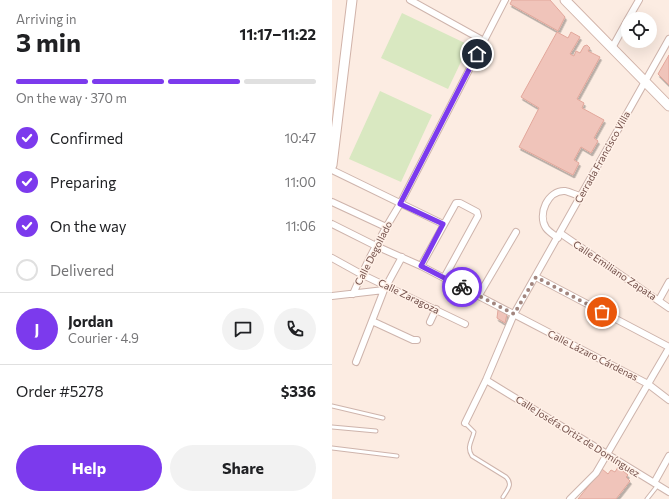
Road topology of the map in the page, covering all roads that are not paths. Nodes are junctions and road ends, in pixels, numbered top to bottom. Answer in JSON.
{"nodes":[{"id":1,"x":352,"y":0,"type":"edge"},
{"id":2,"x":410,"y":0,"type":"edge"},
{"id":3,"x":426,"y":0,"type":"edge"},
{"id":4,"x":505,"y":0,"type":"edge"},
{"id":5,"x":565,"y":0,"type":"edge"},
{"id":6,"x":639,"y":0,"type":"edge"},
{"id":7,"x":421,"y":5,"type":"junction"},
{"id":8,"x":632,"y":12,"type":"edge"},
{"id":9,"x":621,"y":32,"type":"edge"},
{"id":10,"x":669,"y":38,"type":"edge"},
{"id":11,"x":484,"y":41,"type":"junction"},
{"id":12,"x":612,"y":48,"type":"junction"},
{"id":13,"x":645,"y":81,"type":"junction"},
{"id":14,"x":669,"y":106,"type":"edge"},
{"id":15,"x":332,"y":165,"type":"edge"},
{"id":16,"x":332,"y":170,"type":"edge"},
{"id":17,"x":580,"y":196,"type":"junction"},
{"id":18,"x":332,"y":202,"type":"edge"},
{"id":19,"x":400,"y":204,"type":"junction"},
{"id":20,"x":332,"y":224,"type":"edge"},
{"id":21,"x":443,"y":224,"type":"junction"},
{"id":22,"x":386,"y":228,"type":"junction"},
{"id":23,"x":516,"y":232,"type":"dead end"},
{"id":24,"x":559,"y":236,"type":"junction"},
{"id":25,"x":376,"y":246,"type":"junction"},
{"id":26,"x":402,"y":257,"type":"junction"},
{"id":27,"x":332,"y":258,"type":"edge"},
{"id":28,"x":421,"y":266,"type":"junction"},
{"id":29,"x":361,"y":274,"type":"junction"},
{"id":30,"x":536,"y":277,"type":"junction"},
{"id":31,"x":444,"y":278,"type":"junction"},
{"id":32,"x":669,"y":282,"type":"edge"},
{"id":33,"x":386,"y":288,"type":"junction"},
{"id":34,"x":353,"y":294,"type":"junction"},
{"id":35,"x":479,"y":295,"type":"junction"},
{"id":36,"x":332,"y":296,"type":"edge"},
{"id":37,"x":659,"y":300,"type":"junction"},
{"id":38,"x":669,"y":308,"type":"edge"},
{"id":39,"x":436,"y":309,"type":"junction"},
{"id":40,"x":514,"y":314,"type":"junction"},
{"id":41,"x":372,"y":321,"type":"junction"},
{"id":42,"x":430,"y":322,"type":"dead end"},
{"id":43,"x":465,"y":324,"type":"dead end"},
{"id":44,"x":417,"y":340,"type":"dead end"},
{"id":45,"x":669,"y":348,"type":"edge"},
{"id":46,"x":356,"y":362,"type":"dead end"},
{"id":47,"x":486,"y":380,"type":"junction"},
{"id":48,"x":648,"y":384,"type":"junction"},
{"id":49,"x":669,"y":400,"type":"edge"},
{"id":50,"x":332,"y":406,"type":"edge"},
{"id":51,"x":383,"y":418,"type":"dead end"},
{"id":52,"x":466,"y":423,"type":"joint"},
{"id":53,"x":332,"y":427,"type":"edge"},
{"id":54,"x":376,"y":431,"type":"dead end"},
{"id":55,"x":332,"y":448,"type":"edge"},
{"id":56,"x":608,"y":454,"type":"junction"},
{"id":57,"x":397,"y":456,"type":"dead end"},
{"id":58,"x":669,"y":456,"type":"edge"},
{"id":59,"x":656,"y":484,"type":"junction"},
{"id":60,"x":669,"y":492,"type":"edge"},
{"id":61,"x":503,"y":497,"type":"dead end"},
{"id":62,"x":570,"y":499,"type":"edge"},
{"id":63,"x":647,"y":499,"type":"edge"}],
"edges":[{"from":1,"to":15,"type":"street"},
{"from":2,"to":7,"type":"street"},
{"from":3,"to":7,"type":"street"},
{"from":4,"to":11,"type":"street","name":"Calle Degollado"},
{"from":5,"to":12,"type":"street"},
{"from":6,"to":8,"type":"street"},
{"from":7,"to":11,"type":"street"},
{"from":9,"to":12,"type":"street"},
{"from":10,"to":13,"type":"street","name":"Cerrada Francisco Villa"},
{"from":11,"to":19,"type":"street","name":"Calle Degollado"},
{"from":12,"to":13,"type":"street"},
{"from":13,"to":14,"type":"street"},
{"from":13,"to":17,"type":"street","name":"Cerrada Francisco Villa"},
{"from":16,"to":19,"type":"street"},
{"from":17,"to":24,"type":"street","name":"Cerrada Francisco Villa"},
{"from":17,"to":24,"type":"street","name":"Calle Emiliano Zapata"},
{"from":18,"to":22,"type":"street"},
{"from":19,"to":21,"type":"street"},
{"from":19,"to":22,"type":"street","name":"Calle Degollado"},
{"from":20,"to":25,"type":"street","name":"Calle Lázaro Cárdenas"},
{"from":21,"to":28,"type":"street"},
{"from":21,"to":31,"type":"street"},
{"from":22,"to":25,"type":"street","name":"Calle Degollado"},
{"from":23,"to":35,"type":"street"},
{"from":24,"to":30,"type":"street","name":"Cerrada Francisco Villa"},
{"from":24,"to":37,"type":"street","name":"Calle Emiliano Zapata"},
{"from":25,"to":26,"type":"street","name":"Calle Lázaro Cárdenas"},
{"from":25,"to":29,"type":"street","name":"Calle Degollado"},
{"from":26,"to":28,"type":"street","name":"Calle Lázaro Cárdenas"},
{"from":26,"to":33,"type":"street"},
{"from":27,"to":29,"type":"street","name":"Calle Zaragoza"},
{"from":28,"to":31,"type":"street","name":"Calle Lázaro Cárdenas"},
{"from":29,"to":33,"type":"street","name":"Calle Zaragoza"},
{"from":29,"to":34,"type":"street","name":"Calle Degollado"},
{"from":30,"to":40,"type":"street","name":"Cerrada Francisco Villa"},
{"from":30,"to":45,"type":"street"},
{"from":31,"to":35,"type":"street","name":"Calle Lázaro Cárdenas"},
{"from":32,"to":37,"type":"street"},
{"from":33,"to":34,"type":"street"},
{"from":33,"to":39,"type":"street","name":"Calle Zaragoza"},
{"from":33,"to":41,"type":"street"},
{"from":34,"to":36,"type":"street"},
{"from":35,"to":40,"type":"street","name":"Calle Lázaro Cárdenas"},
{"from":37,"to":38,"type":"street","name":"Calle Emiliano Zapata"},
{"from":39,"to":42,"type":"street"},
{"from":39,"to":43,"type":"street","name":"Calle Zaragoza"},
{"from":40,"to":47,"type":"street","name":"Cerrada Francisco Villa"},
{"from":40,"to":48,"type":"street","name":"Calle Lázaro Cárdenas"},
{"from":41,"to":44,"type":"street"},
{"from":41,"to":46,"type":"street"},
{"from":45,"to":48,"type":"street"},
{"from":47,"to":52,"type":"street","name":"Cerrada Francisco Villa"},
{"from":47,"to":56,"type":"street","name":"Calle Joséfa Ortiz de Domínguez"},
{"from":48,"to":49,"type":"street","name":"Calle Lázaro Cárdenas"},
{"from":48,"to":56,"type":"street"},
{"from":50,"to":51,"type":"lane"},
{"from":52,"to":61,"type":"lane"},
{"from":53,"to":54,"type":"lane"},
{"from":55,"to":57,"type":"lane"},
{"from":56,"to":59,"type":"street","name":"Calle Joséfa Ortiz de Domínguez"},
{"from":56,"to":62,"type":"street"},
{"from":58,"to":59,"type":"street"},
{"from":59,"to":60,"type":"street","name":"Calle Joséfa Ortiz de Domínguez"},
{"from":59,"to":63,"type":"lane"}]}
